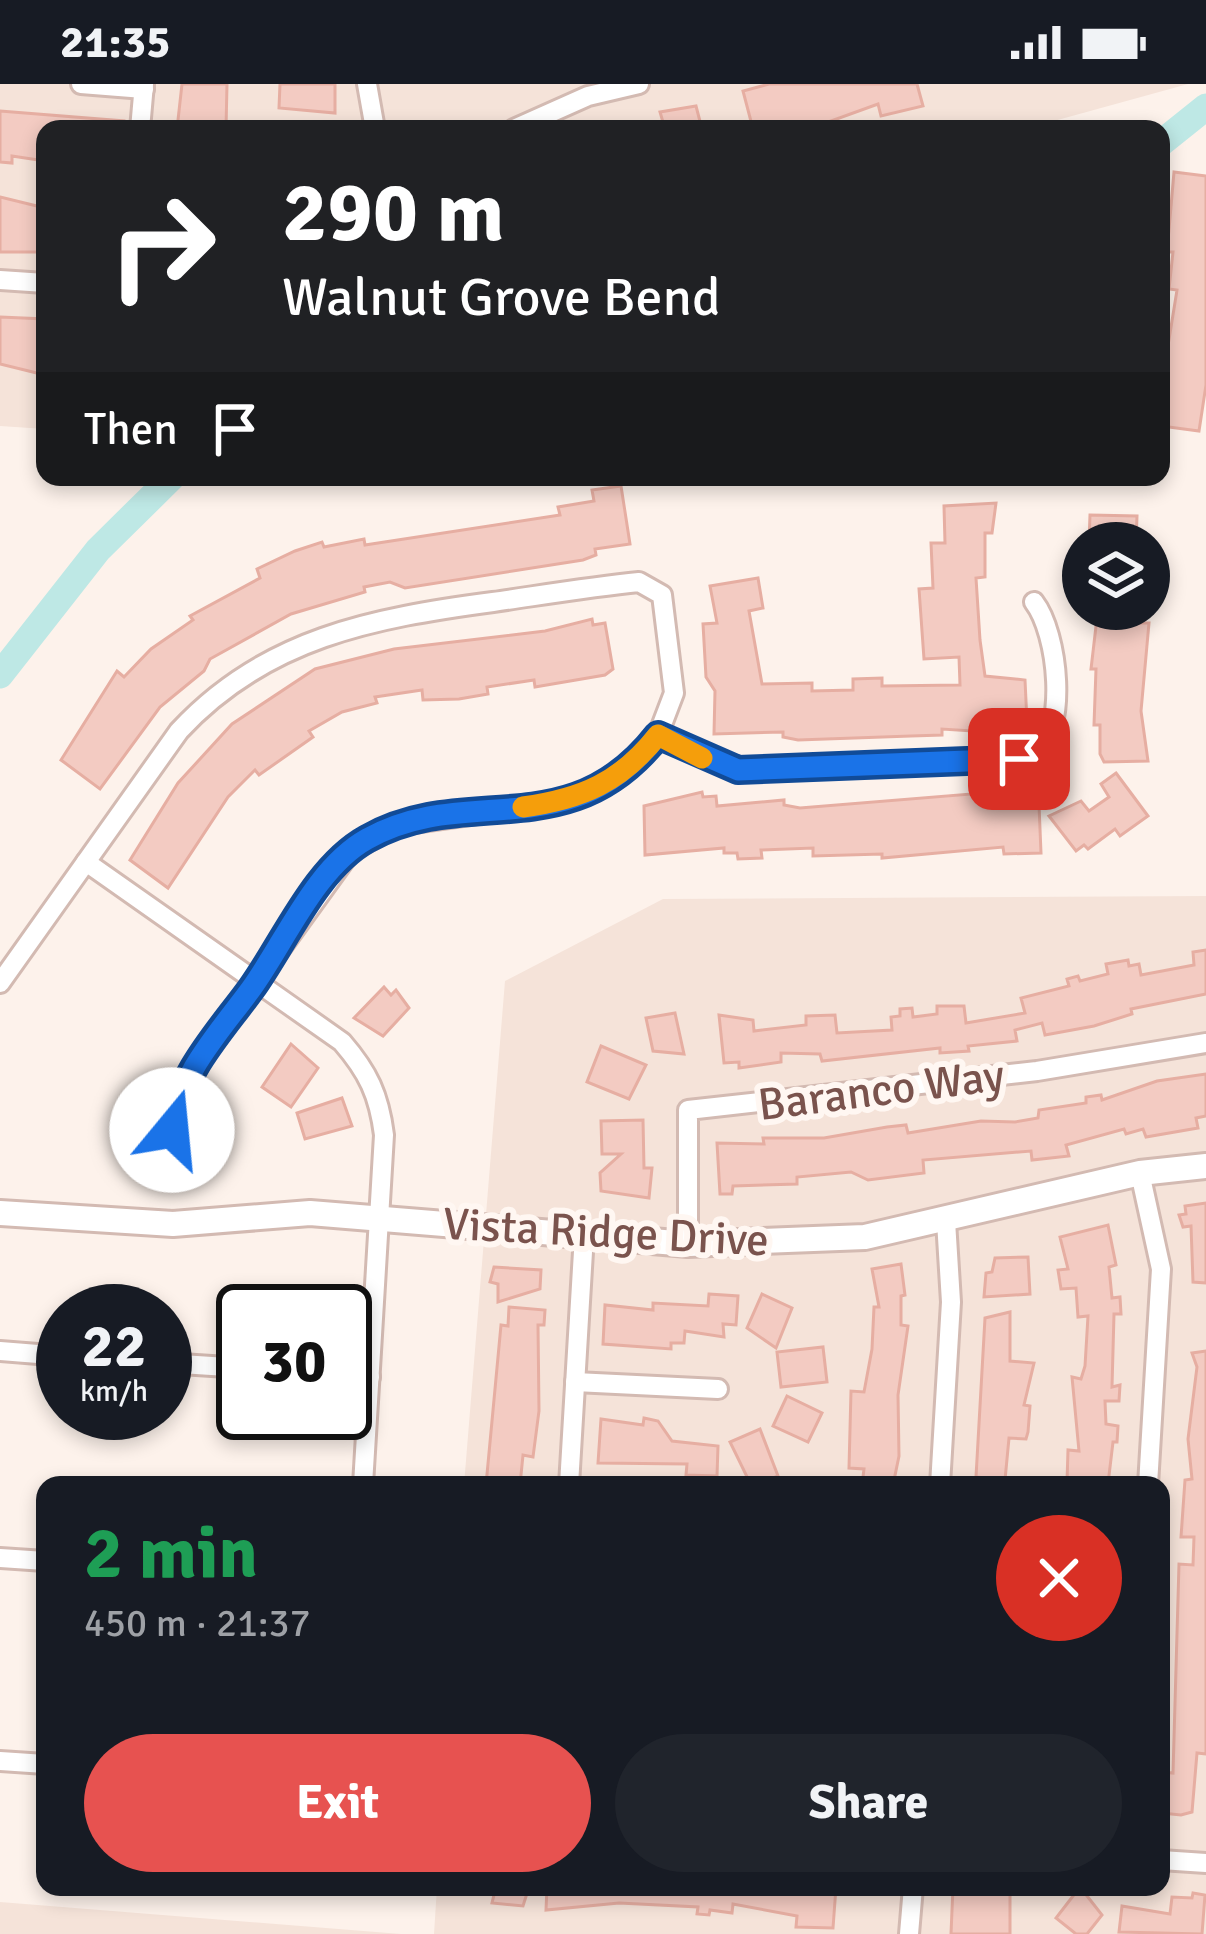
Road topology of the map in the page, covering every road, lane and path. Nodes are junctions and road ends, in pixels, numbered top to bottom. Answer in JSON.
{"nodes":[{"id":1,"x":81,"y":84,"type":"edge"},
{"id":2,"x":367,"y":84,"type":"edge"},
{"id":3,"x":639,"y":84,"type":"edge"},
{"id":4,"x":144,"y":87,"type":"edge"},
{"id":5,"x":141,"y":120,"type":"edge"},
{"id":6,"x":373,"y":120,"type":"edge"},
{"id":7,"x":534,"y":120,"type":"edge"},
{"id":8,"x":0,"y":280,"type":"edge"},
{"id":9,"x":36,"y":282,"type":"edge"},
{"id":10,"x":1034,"y":602,"type":"dead end"},
{"id":11,"x":658,"y":735,"type":"junction"},
{"id":12,"x":86,"y":862,"type":"junction"},
{"id":13,"x":0,"y":982,"type":"edge"},
{"id":14,"x":256,"y":983,"type":"junction"},
{"id":15,"x":1206,"y":1043,"type":"edge"},
{"id":16,"x":172,"y":1130,"type":"dead end"},
{"id":17,"x":1206,"y":1166,"type":"edge"},
{"id":18,"x":1140,"y":1174,"type":"junction"},
{"id":19,"x":0,"y":1213,"type":"edge"},
{"id":20,"x":377,"y":1220,"type":"junction"},
{"id":21,"x":946,"y":1221,"type":"junction"},
{"id":22,"x":584,"y":1235,"type":"junction"},
{"id":23,"x":688,"y":1244,"type":"junction"},
{"id":24,"x":372,"y":1332,"type":"edge"},
{"id":25,"x":0,"y":1351,"type":"edge"},
{"id":26,"x":36,"y":1354,"type":"edge"},
{"id":27,"x":575,"y":1382,"type":"junction"},
{"id":28,"x":718,"y":1390,"type":"dead end"},
{"id":29,"x":366,"y":1440,"type":"edge"},
{"id":30,"x":364,"y":1476,"type":"edge"},
{"id":31,"x":570,"y":1476,"type":"edge"},
{"id":32,"x":941,"y":1476,"type":"edge"},
{"id":33,"x":1149,"y":1476,"type":"edge"},
{"id":34,"x":0,"y":1558,"type":"edge"},
{"id":35,"x":36,"y":1560,"type":"edge"},
{"id":36,"x":0,"y":1761,"type":"edge"},
{"id":37,"x":36,"y":1763,"type":"edge"},
{"id":38,"x":1170,"y":1861,"type":"edge"},
{"id":39,"x":1206,"y":1863,"type":"edge"},
{"id":40,"x":912,"y":1896,"type":"edge"},
{"id":41,"x":909,"y":1934,"type":"edge"}],
"edges":[{"from":1,"to":4,"type":"street"},
{"from":2,"to":6,"type":"street"},
{"from":3,"to":7,"type":"street"},
{"from":4,"to":5,"type":"street"},
{"from":8,"to":9,"type":"street"},
{"from":10,"to":11,"type":"street"},
{"from":11,"to":12,"type":"street"},
{"from":11,"to":14,"type":"street"},
{"from":12,"to":13,"type":"street"},
{"from":12,"to":14,"type":"street"},
{"from":14,"to":16,"type":"street"},
{"from":14,"to":20,"type":"street"},
{"from":15,"to":23,"type":"street","name":"Baranco Way"},
{"from":17,"to":18,"type":"street","name":"Vista Ridge Drive"},
{"from":18,"to":21,"type":"street","name":"Vista Ridge Drive"},
{"from":18,"to":33,"type":"street"},
{"from":19,"to":20,"type":"street","name":"Vista Ridge Drive"},
{"from":20,"to":22,"type":"street","name":"Vista Ridge Drive"},
{"from":20,"to":24,"type":"street"},
{"from":21,"to":23,"type":"street","name":"Vista Ridge Drive"},
{"from":21,"to":32,"type":"street"},
{"from":22,"to":23,"type":"street","name":"Vista Ridge Drive"},
{"from":22,"to":27,"type":"street"},
{"from":25,"to":26,"type":"street"},
{"from":27,"to":28,"type":"street"},
{"from":27,"to":31,"type":"street"},
{"from":29,"to":30,"type":"street"},
{"from":34,"to":35,"type":"street"},
{"from":36,"to":37,"type":"street"},
{"from":38,"to":39,"type":"street"},
{"from":40,"to":41,"type":"street"}]}
